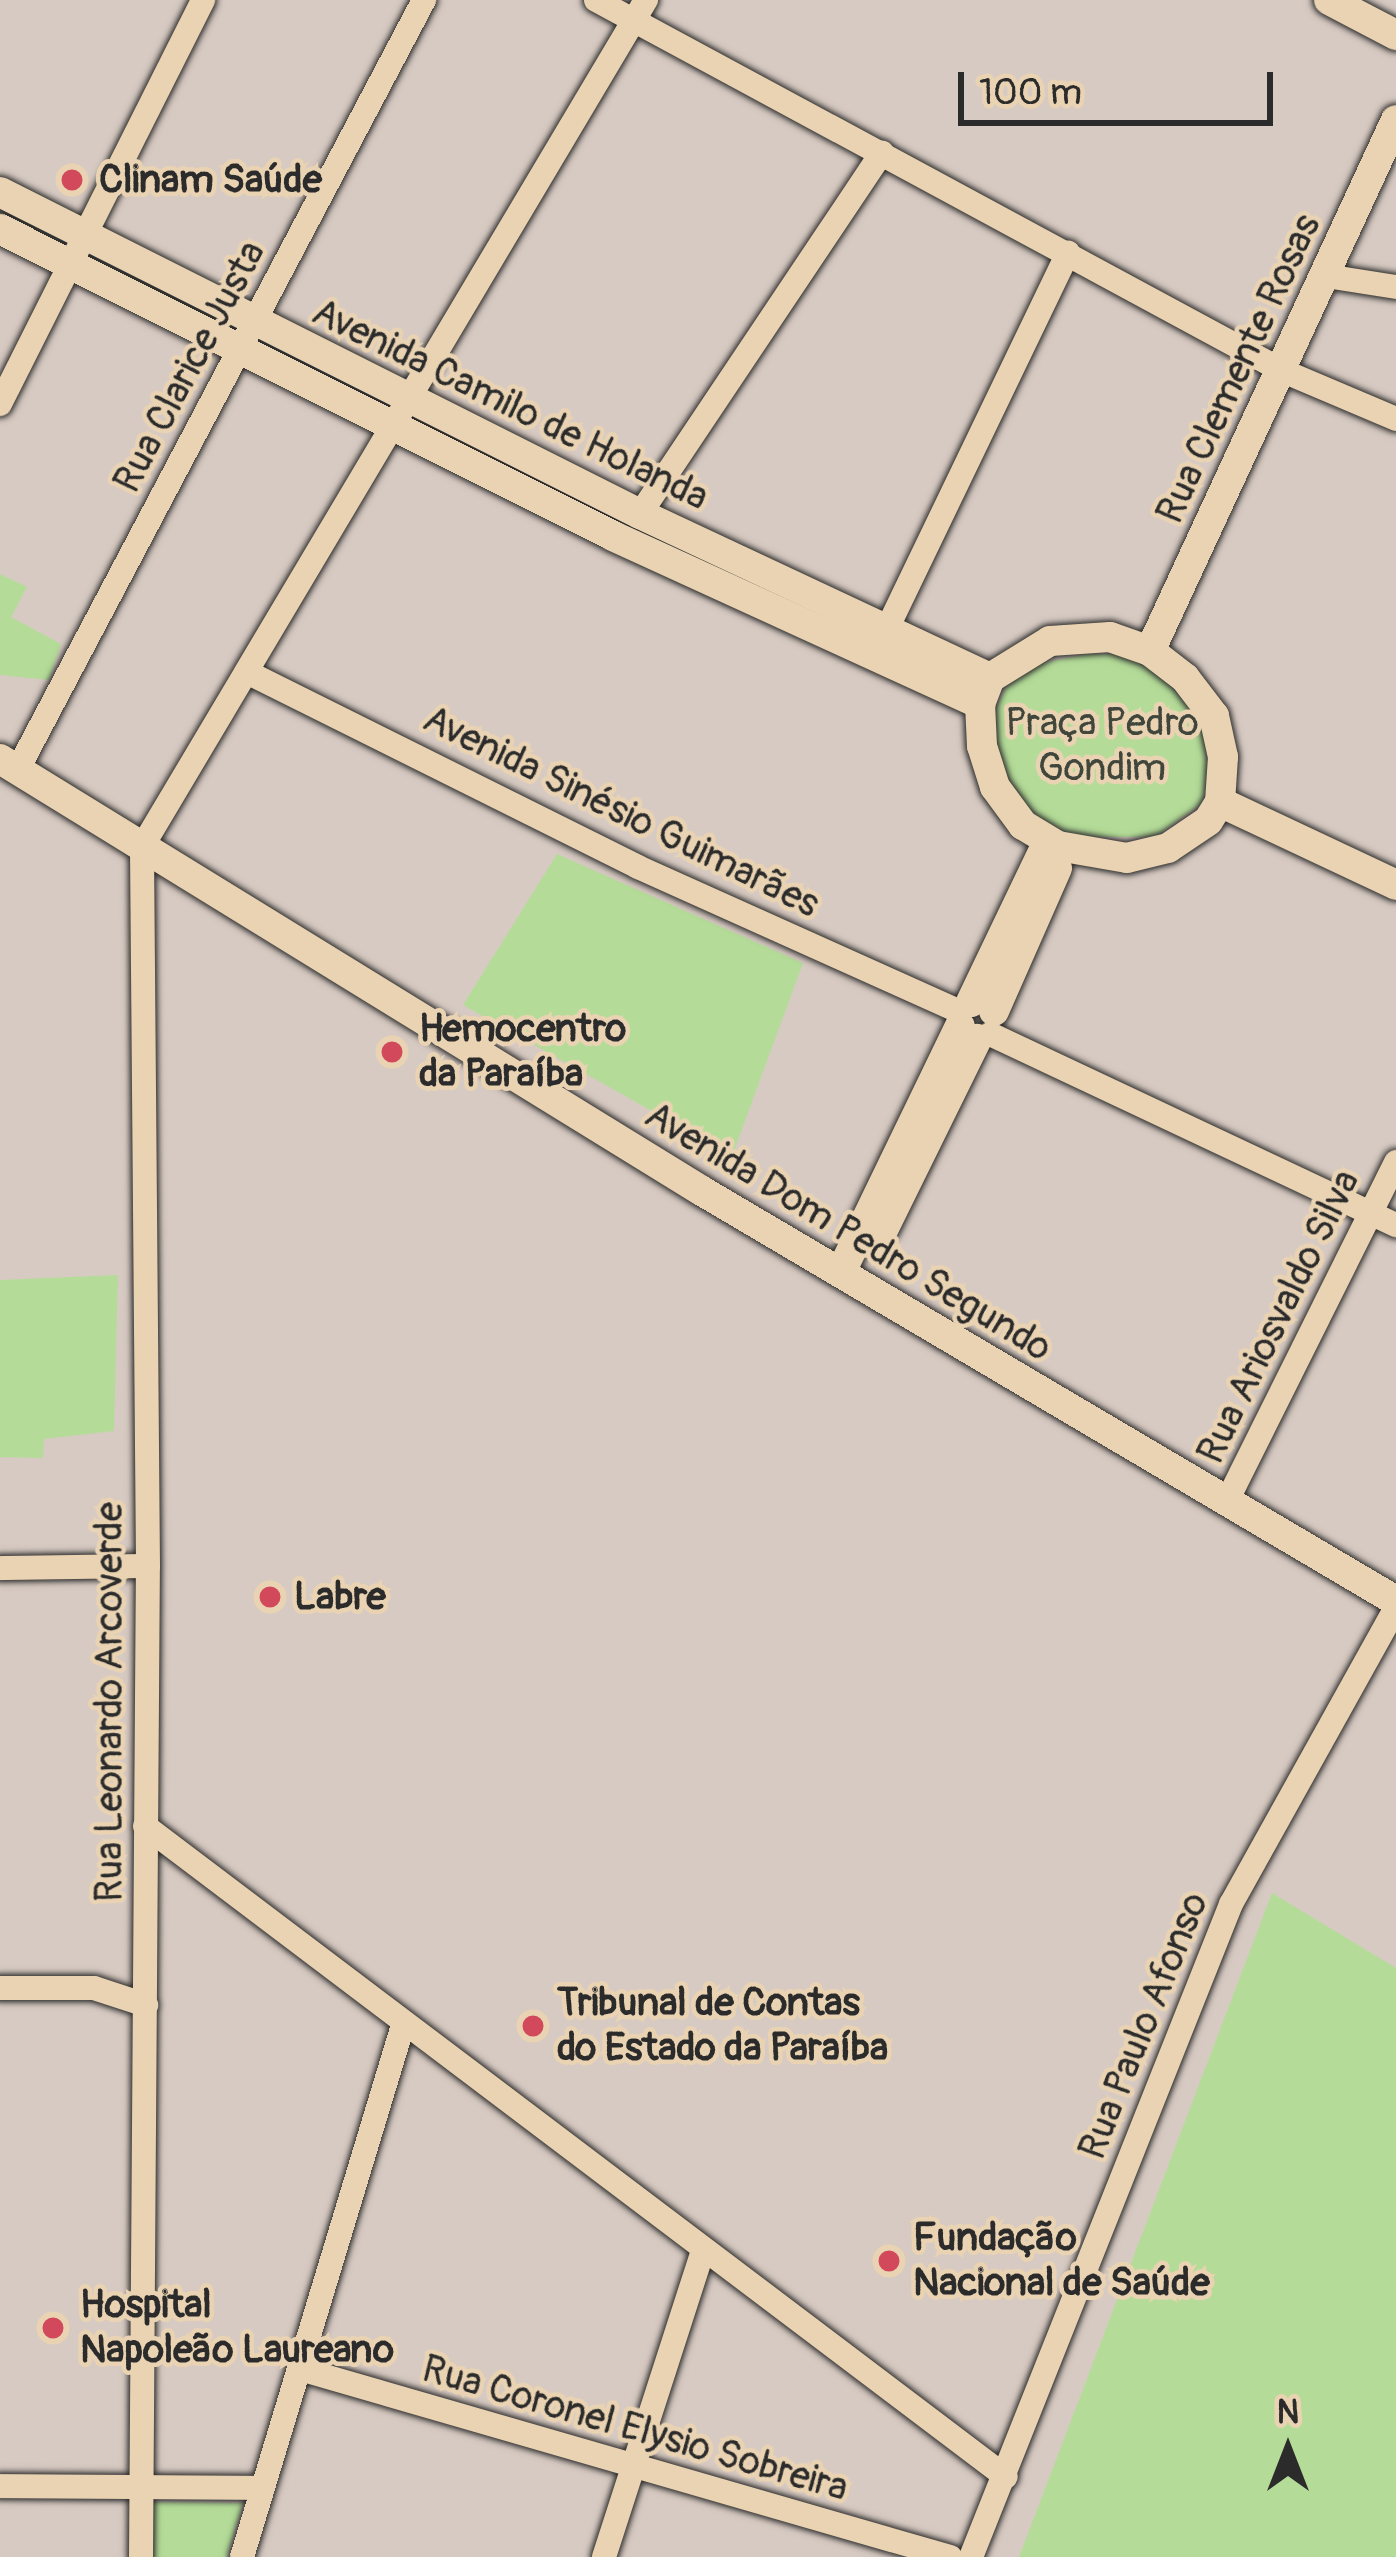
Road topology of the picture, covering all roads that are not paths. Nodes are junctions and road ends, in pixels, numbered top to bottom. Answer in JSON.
{"nodes":[{"id":1,"x":203,"y":0,"type":"edge"},
{"id":2,"x":424,"y":0,"type":"edge"},
{"id":3,"x":596,"y":0,"type":"edge"},
{"id":4,"x":1329,"y":0,"type":"edge"},
{"id":5,"x":641,"y":9,"type":"edge"},
{"id":6,"x":1396,"y":35,"type":"edge"},
{"id":7,"x":1396,"y":120,"type":"edge"},
{"id":8,"x":882,"y":152,"type":"junction"},
{"id":9,"x":0,"y":193,"type":"edge"},
{"id":10,"x":0,"y":229,"type":"edge"},
{"id":11,"x":84,"y":235,"type":"junction"},
{"id":12,"x":1068,"y":252,"type":"junction"},
{"id":13,"x":70,"y":264,"type":"junction"},
{"id":14,"x":1326,"y":276,"type":"junction"},
{"id":15,"x":1396,"y":287,"type":"edge"},
{"id":16,"x":248,"y":336,"type":"junction"},
{"id":17,"x":1283,"y":370,"type":"junction"},
{"id":18,"x":0,"y":404,"type":"edge"},
{"id":19,"x":402,"y":410,"type":"junction"},
{"id":20,"x":1396,"y":419,"type":"edge"},
{"id":21,"x":640,"y":514,"type":"junction"},
{"id":22,"x":886,"y":631,"type":"junction"},
{"id":23,"x":1150,"y":651,"type":"junction"},
{"id":24,"x":250,"y":674,"type":"junction"},
{"id":25,"x":985,"y":691,"type":"junction"},
{"id":26,"x":9,"y":764,"type":"edge"},
{"id":27,"x":1220,"y":802,"type":"junction"},
{"id":28,"x":1057,"y":844,"type":"junction"},
{"id":29,"x":142,"y":847,"type":"junction"},
{"id":30,"x":1396,"y":885,"type":"edge"},
{"id":31,"x":978,"y":1021,"type":"junction"},
{"id":32,"x":1396,"y":1162,"type":"edge"},
{"id":33,"x":1384,"y":1219,"type":"edge"},
{"id":34,"x":849,"y":1277,"type":"junction"},
{"id":35,"x":1226,"y":1503,"type":"junction"},
{"id":36,"x":148,"y":1566,"type":"junction"},
{"id":37,"x":0,"y":1568,"type":"edge"},
{"id":38,"x":1396,"y":1604,"type":"edge"},
{"id":39,"x":145,"y":1826,"type":"junction"},
{"id":40,"x":146,"y":1967,"type":"junction"},
{"id":41,"x":0,"y":1988,"type":"edge"},
{"id":42,"x":94,"y":1988,"type":"junction"},
{"id":43,"x":146,"y":2005,"type":"junction"},
{"id":44,"x":403,"y":2025,"type":"junction"},
{"id":45,"x":702,"y":2254,"type":"junction"},
{"id":46,"x":300,"y":2369,"type":"junction"},
{"id":47,"x":631,"y":2466,"type":"junction"},
{"id":48,"x":1006,"y":2477,"type":"junction"},
{"id":49,"x":0,"y":2486,"type":"edge"},
{"id":50,"x":141,"y":2487,"type":"junction"},
{"id":51,"x":261,"y":2488,"type":"junction"},
{"id":52,"x":141,"y":2557,"type":"edge"},
{"id":53,"x":242,"y":2557,"type":"edge"},
{"id":54,"x":604,"y":2557,"type":"edge"},
{"id":55,"x":950,"y":2557,"type":"edge"},
{"id":56,"x":971,"y":2557,"type":"edge"}],
"edges":[{"from":1,"to":11,"type":"street"},
{"from":2,"to":16,"type":"street","name":"Rua Clarice Justa"},
{"from":3,"to":5,"type":"street"},
{"from":4,"to":6,"type":"main road"},
{"from":5,"to":8,"type":"street"},
{"from":5,"to":19,"type":"street"},
{"from":7,"to":14,"type":"main road","name":"Rua Clemente Rosas"},
{"from":8,"to":12,"type":"street"},
{"from":8,"to":21,"type":"street"},
{"from":9,"to":11,"type":"main road","name":"Avenida Camilo de Holanda"},
{"from":10,"to":13,"type":"main road","name":"Avenida Camilo de Holanda"},
{"from":11,"to":13,"type":"street"},
{"from":11,"to":16,"type":"main road","name":"Avenida Camilo de Holanda"},
{"from":12,"to":17,"type":"street"},
{"from":12,"to":22,"type":"street"},
{"from":13,"to":16,"type":"main road","name":"Avenida Camilo de Holanda"},
{"from":13,"to":18,"type":"street"},
{"from":14,"to":15,"type":"street"},
{"from":14,"to":17,"type":"main road","name":"Rua Clemente Rosas"},
{"from":16,"to":19,"type":"main road","name":"Avenida Camilo de Holanda"},
{"from":16,"to":26,"type":"street","name":"Rua Clarice Justa"},
{"from":17,"to":20,"type":"street"},
{"from":17,"to":23,"type":"main road","name":"Rua Clemente Rosas"},
{"from":19,"to":21,"type":"main road","name":"Avenida Camilo de Holanda"},
{"from":19,"to":24,"type":"street"},
{"from":19,"to":25,"type":"main road","name":"Avenida Camilo de Holanda"},
{"from":21,"to":22,"type":"main road","name":"Avenida Camilo de Holanda"},
{"from":22,"to":25,"type":"main road","name":"Avenida Camilo de Holanda"},
{"from":23,"to":25,"type":"main road"},
{"from":23,"to":27,"type":"main road"},
{"from":24,"to":29,"type":"street"},
{"from":24,"to":31,"type":"street","name":"Avenida Sinésio Guimarães"},
{"from":25,"to":28,"type":"main road"},
{"from":26,"to":29,"type":"main road","name":"Avenida Dom Pedro Segundo"},
{"from":27,"to":28,"type":"main road"},
{"from":27,"to":30,"type":"main road"},
{"from":28,"to":31,"type":"main road"},
{"from":29,"to":34,"type":"main road","name":"Avenida Dom Pedro Segundo"},
{"from":29,"to":36,"type":"street","name":"Rua Leonardo Arcoverde"},
{"from":31,"to":33,"type":"street","name":"Avenida Sinésio Guimarães"},
{"from":31,"to":34,"type":"main road"},
{"from":32,"to":33,"type":"street","name":"Rua Ariosvaldo Silva"},
{"from":33,"to":35,"type":"street","name":"Rua Ariosvaldo Silva"},
{"from":34,"to":35,"type":"main road","name":"Avenida Dom Pedro Segundo"},
{"from":35,"to":38,"type":"main road","name":"Avenida Dom Pedro Segundo"},
{"from":36,"to":37,"type":"street"},
{"from":36,"to":39,"type":"street","name":"Rua Leonardo Arcoverde"},
{"from":38,"to":48,"type":"street","name":"Rua Paulo Afonso"},
{"from":39,"to":40,"type":"street","name":"Rua Leonardo Arcoverde"},
{"from":39,"to":44,"type":"street"},
{"from":40,"to":42,"type":"street"},
{"from":40,"to":43,"type":"street","name":"Rua Leonardo Arcoverde"},
{"from":41,"to":42,"type":"street"},
{"from":42,"to":43,"type":"street"},
{"from":43,"to":50,"type":"street","name":"Rua Leonardo Arcoverde"},
{"from":44,"to":45,"type":"street"},
{"from":44,"to":46,"type":"street"},
{"from":45,"to":47,"type":"street"},
{"from":45,"to":48,"type":"street"},
{"from":46,"to":47,"type":"street","name":"Rua Coronel Elysio Sobreira"},
{"from":46,"to":51,"type":"street"},
{"from":47,"to":54,"type":"street"},
{"from":47,"to":55,"type":"street","name":"Rua Coronel Elysio Sobreira"},
{"from":48,"to":56,"type":"street","name":"Rua Paulo Afonso"},
{"from":49,"to":50,"type":"street"},
{"from":50,"to":51,"type":"street"},
{"from":50,"to":52,"type":"street","name":"Rua Leonardo Arcoverde"},
{"from":51,"to":53,"type":"street"}]}
